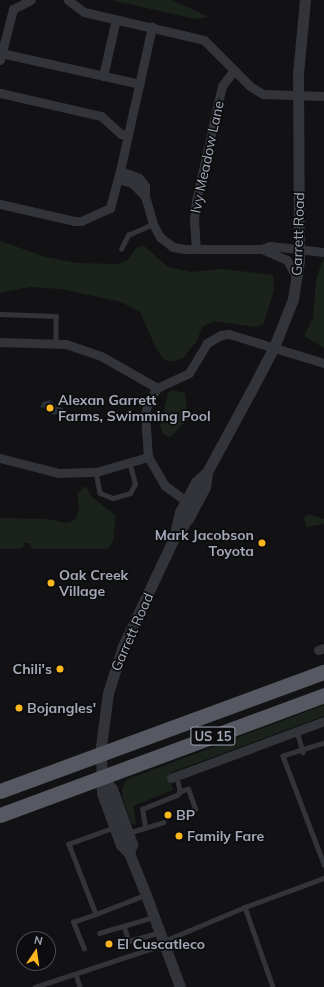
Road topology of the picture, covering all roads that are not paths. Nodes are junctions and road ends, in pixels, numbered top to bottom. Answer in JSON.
{"nodes":[{"id":1,"x":31,"y":0,"type":"edge"},
{"id":2,"x":68,"y":0,"type":"edge"},
{"id":3,"x":305,"y":0,"type":"edge"},
{"id":4,"x":116,"y":19,"type":"junction"},
{"id":5,"x":152,"y":27,"type":"junction"},
{"id":6,"x":1,"y":57,"type":"edge"},
{"id":7,"x":234,"y":70,"type":"junction"},
{"id":8,"x":103,"y":76,"type":"junction"},
{"id":9,"x":140,"y":84,"type":"junction"},
{"id":10,"x":0,"y":93,"type":"edge"},
{"id":11,"x":298,"y":96,"type":"junction"},
{"id":12,"x":324,"y":96,"type":"edge"},
{"id":13,"x":128,"y":135,"type":"junction"},
{"id":14,"x":119,"y":175,"type":"junction"},
{"id":15,"x":0,"y":204,"type":"edge"},
{"id":16,"x":153,"y":224,"type":"junction"},
{"id":17,"x":121,"y":249,"type":"dead end"},
{"id":18,"x":196,"y":249,"type":"junction"},
{"id":19,"x":262,"y":249,"type":"junction"},
{"id":20,"x":300,"y":251,"type":"junction"},
{"id":21,"x":324,"y":252,"type":"edge"},
{"id":22,"x":297,"y":279,"type":"junction"},
{"id":23,"x":0,"y":314,"type":"edge"},
{"id":24,"x":0,"y":342,"type":"edge"},
{"id":25,"x":56,"y":344,"type":"junction"},
{"id":26,"x":274,"y":347,"type":"junction"},
{"id":27,"x":324,"y":363,"type":"edge"},
{"id":28,"x":157,"y":388,"type":"junction"},
{"id":29,"x":148,"y":457,"type":"junction"},
{"id":30,"x":0,"y":458,"type":"edge"},
{"id":31,"x":129,"y":462,"type":"junction"},
{"id":32,"x":96,"y":472,"type":"junction"},
{"id":33,"x":207,"y":472,"type":"junction"},
{"id":34,"x":186,"y":501,"type":"junction"},
{"id":35,"x":174,"y":538,"type":"junction"},
{"id":36,"x":324,"y":672,"type":"edge"},
{"id":37,"x":324,"y":695,"type":"edge"},
{"id":38,"x":324,"y":721,"type":"edge"},
{"id":39,"x":297,"y":730,"type":"junction"},
{"id":40,"x":324,"y":743,"type":"edge"},
{"id":41,"x":303,"y":752,"type":"junction"},
{"id":42,"x":101,"y":754,"type":"junction"},
{"id":43,"x":102,"y":777,"type":"junction"},
{"id":44,"x":173,"y":777,"type":"joint"},
{"id":45,"x":0,"y":792,"type":"edge"},
{"id":46,"x":180,"y":792,"type":"junction"},
{"id":47,"x":0,"y":815,"type":"edge"},
{"id":48,"x":177,"y":818,"type":"dead end"},
{"id":49,"x":163,"y":822,"type":"dead end"},
{"id":50,"x":145,"y":826,"type":"junction"},
{"id":51,"x":114,"y":828,"type":"junction"},
{"id":52,"x":128,"y":833,"type":"junction"},
{"id":53,"x":129,"y":853,"type":"junction"},
{"id":54,"x":324,"y":864,"type":"edge"},
{"id":55,"x":324,"y":878,"type":"edge"},
{"id":56,"x":146,"y":895,"type":"junction"},
{"id":57,"x":245,"y":907,"type":"junction"},
{"id":58,"x":96,"y":914,"type":"junction"},
{"id":59,"x":154,"y":917,"type":"junction"},
{"id":60,"x":124,"y":926,"type":"junction"},
{"id":61,"x":99,"y":933,"type":"dead end"},
{"id":62,"x":163,"y":939,"type":"junction"},
{"id":63,"x":84,"y":949,"type":"dead end"},
{"id":64,"x":76,"y":974,"type":"junction"},
{"id":65,"x":35,"y":987,"type":"edge"},
{"id":66,"x":80,"y":987,"type":"edge"},
{"id":67,"x":180,"y":987,"type":"edge"},
{"id":68,"x":273,"y":987,"type":"edge"}],
"edges":[{"from":1,"to":6,"type":"street"},
{"from":2,"to":4,"type":"street"},
{"from":3,"to":11,"type":"street","name":"Garrett Road"},
{"from":4,"to":5,"type":"street"},
{"from":4,"to":8,"type":"street"},
{"from":5,"to":7,"type":"street"},
{"from":5,"to":9,"type":"street"},
{"from":6,"to":8,"type":"street"},
{"from":7,"to":11,"type":"street"},
{"from":7,"to":18,"type":"street","name":"Ivy Meadow Lane"},
{"from":8,"to":9,"type":"street"},
{"from":9,"to":13,"type":"street"},
{"from":10,"to":13,"type":"street"},
{"from":11,"to":12,"type":"street"},
{"from":11,"to":20,"type":"street","name":"Garrett Road"},
{"from":13,"to":14,"type":"street"},
{"from":14,"to":15,"type":"street"},
{"from":14,"to":16,"type":"street"},
{"from":16,"to":17,"type":"lane"},
{"from":16,"to":18,"type":"street"},
{"from":18,"to":19,"type":"street"},
{"from":19,"to":20,"type":"street"},
{"from":19,"to":22,"type":"street"},
{"from":20,"to":21,"type":"street"},
{"from":20,"to":22,"type":"street","name":"Garrett Road"},
{"from":22,"to":26,"type":"street","name":"Garrett Road"},
{"from":23,"to":25,"type":"lane"},
{"from":24,"to":25,"type":"street"},
{"from":25,"to":28,"type":"street"},
{"from":26,"to":27,"type":"street"},
{"from":26,"to":28,"type":"street"},
{"from":26,"to":33,"type":"street","name":"Garrett Road"},
{"from":28,"to":29,"type":"street"},
{"from":29,"to":31,"type":"street"},
{"from":29,"to":34,"type":"street"},
{"from":30,"to":32,"type":"street"},
{"from":31,"to":32,"type":"street"},
{"from":31,"to":32,"type":"lane"},
{"from":33,"to":34,"type":"street","name":"Garrett Road"},
{"from":33,"to":35,"type":"street","name":"Garrett Road"},
{"from":34,"to":35,"type":"street","name":"Garrett Road"},
{"from":35,"to":42,"type":"street","name":"Garrett Road"},
{"from":36,"to":42,"type":"highway","number":"US 15"},
{"from":37,"to":43,"type":"highway","number":"US 15"},
{"from":38,"to":39,"type":"street"},
{"from":39,"to":41,"type":"lane"},
{"from":39,"to":44,"type":"street"},
{"from":40,"to":41,"type":"lane"},
{"from":41,"to":54,"type":"lane"},
{"from":42,"to":43,"type":"street","name":"Garrett Road"},
{"from":42,"to":45,"type":"highway","number":"US 15"},
{"from":43,"to":47,"type":"highway","number":"US 15"},
{"from":43,"to":51,"type":"street","name":"Garrett Road"},
{"from":43,"to":52,"type":"street","name":"Garrett Road"},
{"from":44,"to":46,"type":"lane"},
{"from":46,"to":48,"type":"lane"},
{"from":46,"to":50,"type":"lane"},
{"from":49,"to":50,"type":"lane"},
{"from":50,"to":52,"type":"lane"},
{"from":51,"to":53,"type":"street","name":"Garrett Road"},
{"from":51,"to":58,"type":"lane"},
{"from":52,"to":53,"type":"street","name":"Garrett Road"},
{"from":53,"to":56,"type":"street","name":"Garrett Road"},
{"from":55,"to":57,"type":"lane"},
{"from":56,"to":58,"type":"lane"},
{"from":56,"to":59,"type":"street","name":"Garrett Road"},
{"from":57,"to":62,"type":"lane"},
{"from":57,"to":68,"type":"lane"},
{"from":58,"to":63,"type":"lane"},
{"from":59,"to":60,"type":"lane"},
{"from":59,"to":62,"type":"street","name":"Garrett Road"},
{"from":60,"to":61,"type":"lane"},
{"from":60,"to":62,"type":"lane"},
{"from":62,"to":64,"type":"lane"},
{"from":62,"to":67,"type":"street","name":"Garrett Road"},
{"from":64,"to":65,"type":"lane"},
{"from":64,"to":66,"type":"lane"}]}
